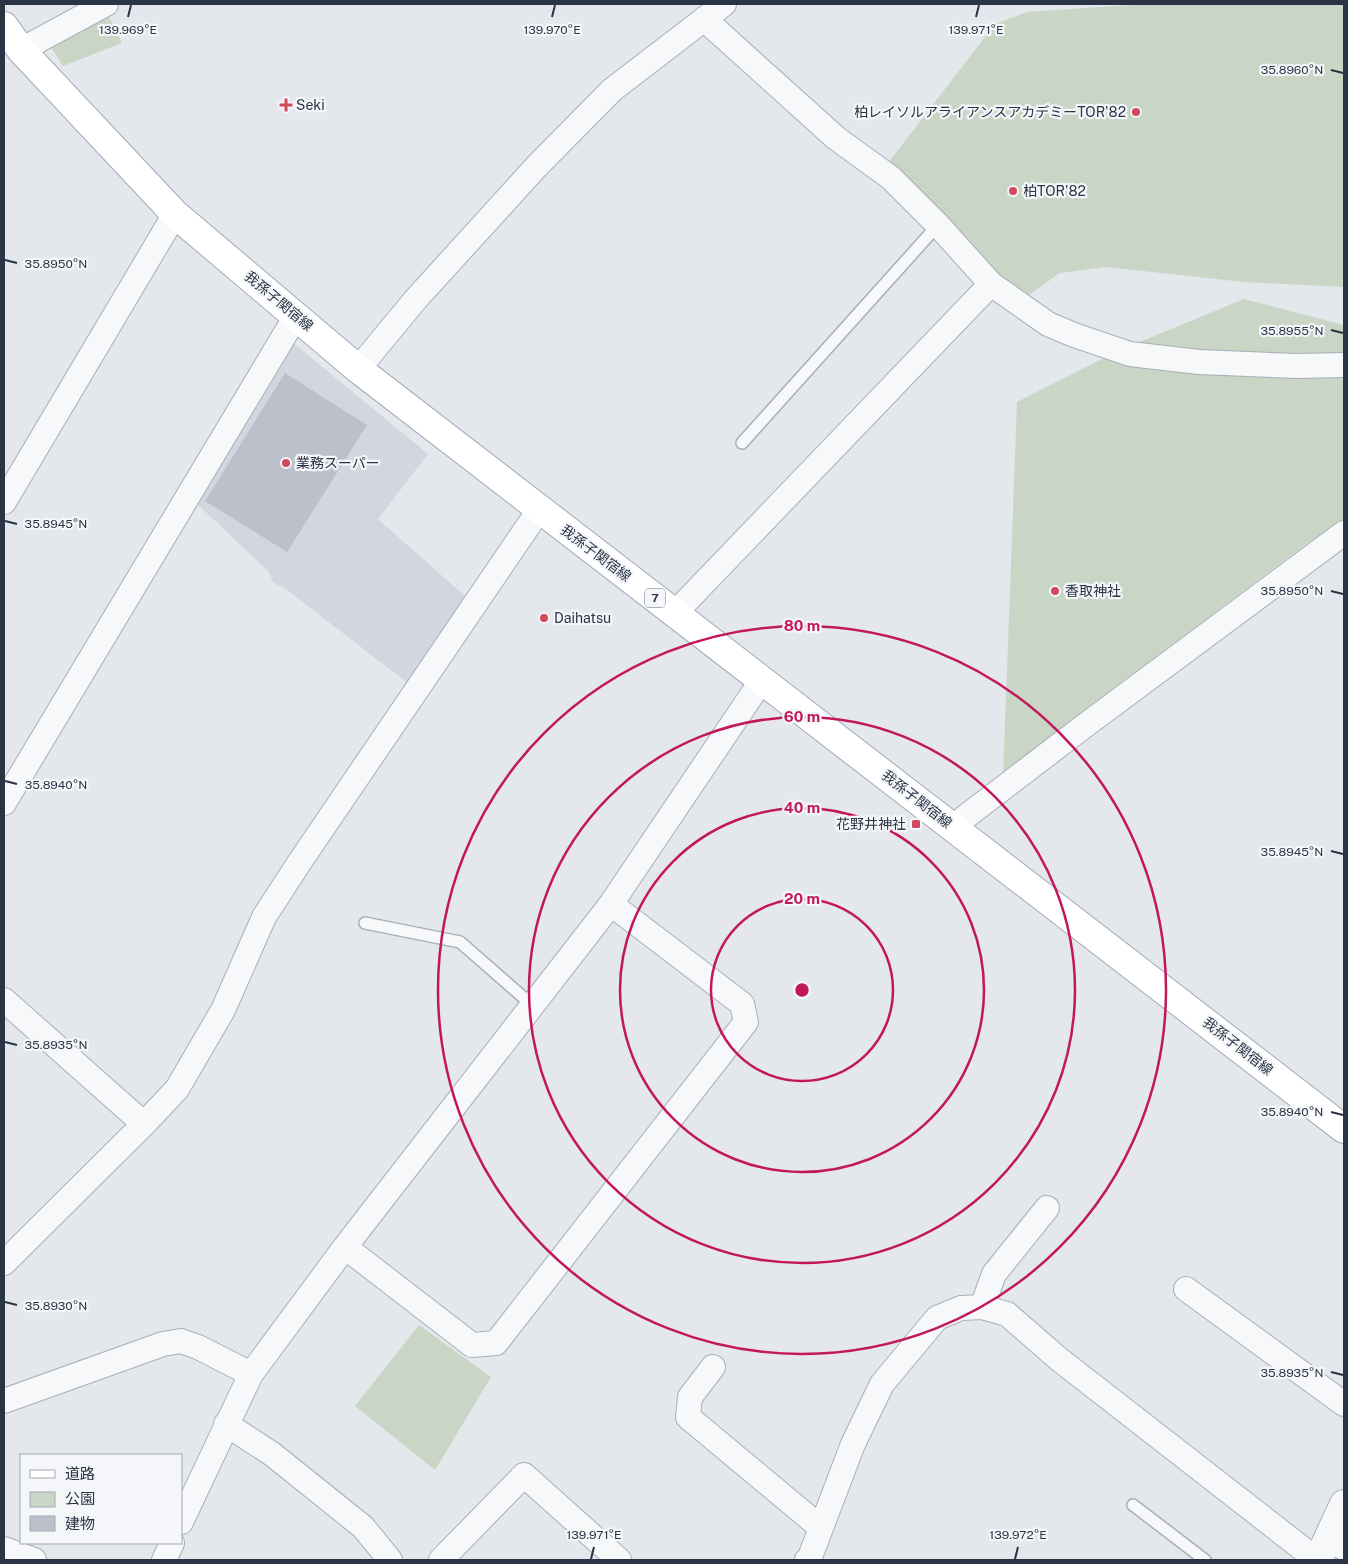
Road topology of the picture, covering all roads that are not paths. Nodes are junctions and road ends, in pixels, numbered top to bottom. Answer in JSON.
{"nodes":[{"id":1,"x":106,"y":4,"type":"edge"},
{"id":2,"x":724,"y":4,"type":"edge"},
{"id":3,"x":704,"y":19,"type":"junction"},
{"id":4,"x":10,"y":41,"type":"edge"},
{"id":5,"x":175,"y":214,"type":"junction"},
{"id":6,"x":938,"y":225,"type":"junction"},
{"id":7,"x":991,"y":284,"type":"junction"},
{"id":8,"x":296,"y":316,"type":"junction"},
{"id":9,"x":1344,"y":365,"type":"edge"},
{"id":10,"x":358,"y":369,"type":"junction"},
{"id":11,"x":742,"y":443,"type":"dead end"},
{"id":12,"x":4,"y":501,"type":"edge"},
{"id":13,"x":539,"y":510,"type":"junction"},
{"id":14,"x":1344,"y":533,"type":"edge"},
{"id":15,"x":675,"y":613,"type":"junction"},
{"id":16,"x":762,"y":680,"type":"junction"},
{"id":17,"x":4,"y":803,"type":"edge"},
{"id":18,"x":956,"y":829,"type":"junction"},
{"id":19,"x":611,"y":904,"type":"junction"},
{"id":20,"x":365,"y":923,"type":"dead end"},
{"id":21,"x":532,"y":1005,"type":"junction"},
{"id":22,"x":6,"y":1007,"type":"edge"},
{"id":23,"x":144,"y":1124,"type":"junction"},
{"id":24,"x":1344,"y":1129,"type":"edge"},
{"id":25,"x":1047,"y":1208,"type":"dead end"},
{"id":26,"x":345,"y":1247,"type":"junction"},
{"id":27,"x":4,"y":1263,"type":"edge"},
{"id":28,"x":1186,"y":1289,"type":"dead end"},
{"id":29,"x":982,"y":1307,"type":"junction"},
{"id":30,"x":713,"y":1367,"type":"dead end"},
{"id":31,"x":251,"y":1374,"type":"junction"},
{"id":32,"x":4,"y":1401,"type":"edge"},
{"id":33,"x":1344,"y":1404,"type":"edge"},
{"id":34,"x":226,"y":1424,"type":"junction"},
{"id":35,"x":1344,"y":1504,"type":"edge"},
{"id":36,"x":1133,"y":1505,"type":"dead end"},
{"id":37,"x":182,"y":1520,"type":"edge"},
{"id":38,"x":820,"y":1527,"type":"junction"},
{"id":39,"x":172,"y":1544,"type":"edge"},
{"id":40,"x":4,"y":1549,"type":"edge"},
{"id":41,"x":1327,"y":1552,"type":"edge"},
{"id":42,"x":34,"y":1560,"type":"edge"},
{"id":43,"x":164,"y":1560,"type":"edge"},
{"id":44,"x":390,"y":1560,"type":"edge"},
{"id":45,"x":441,"y":1560,"type":"edge"},
{"id":46,"x":619,"y":1560,"type":"edge"},
{"id":47,"x":807,"y":1560,"type":"edge"},
{"id":48,"x":1205,"y":1560,"type":"edge"}],
"edges":[{"from":1,"to":4,"type":"street"},
{"from":2,"to":3,"type":"street"},
{"from":3,"to":6,"type":"street"},
{"from":3,"to":10,"type":"street"},
{"from":4,"to":5,"type":"main road","name":"我孫子関宿線","number":"7"},
{"from":5,"to":8,"type":"main road","name":"我孫子関宿線","number":"7"},
{"from":5,"to":12,"type":"street"},
{"from":6,"to":7,"type":"street"},
{"from":6,"to":11,"type":"lane"},
{"from":7,"to":9,"type":"street"},
{"from":7,"to":15,"type":"street"},
{"from":8,"to":10,"type":"main road","name":"我孫子関宿線","number":"7"},
{"from":8,"to":17,"type":"street"},
{"from":10,"to":13,"type":"main road","name":"我孫子関宿線","number":"7"},
{"from":13,"to":15,"type":"main road","name":"我孫子関宿線","number":"7"},
{"from":13,"to":23,"type":"street"},
{"from":14,"to":18,"type":"street"},
{"from":15,"to":16,"type":"main road","name":"我孫子関宿線","number":"7"},
{"from":16,"to":18,"type":"main road","name":"我孫子関宿線","number":"7"},
{"from":16,"to":19,"type":"street"},
{"from":18,"to":24,"type":"main road","name":"我孫子関宿線","number":"7"},
{"from":19,"to":21,"type":"street"},
{"from":19,"to":26,"type":"street"},
{"from":20,"to":21,"type":"lane"},
{"from":21,"to":26,"type":"street"},
{"from":22,"to":23,"type":"street"},
{"from":23,"to":27,"type":"street"},
{"from":25,"to":29,"type":"street"},
{"from":26,"to":31,"type":"street"},
{"from":28,"to":33,"type":"street"},
{"from":29,"to":38,"type":"street"},
{"from":29,"to":41,"type":"street"},
{"from":30,"to":38,"type":"street"},
{"from":31,"to":32,"type":"street"},
{"from":31,"to":34,"type":"street"},
{"from":34,"to":37,"type":"street"},
{"from":34,"to":44,"type":"street"},
{"from":35,"to":41,"type":"street"},
{"from":36,"to":48,"type":"lane"},
{"from":38,"to":47,"type":"street"},
{"from":39,"to":43,"type":"street"},
{"from":40,"to":42,"type":"street"},
{"from":45,"to":46,"type":"street"}]}
